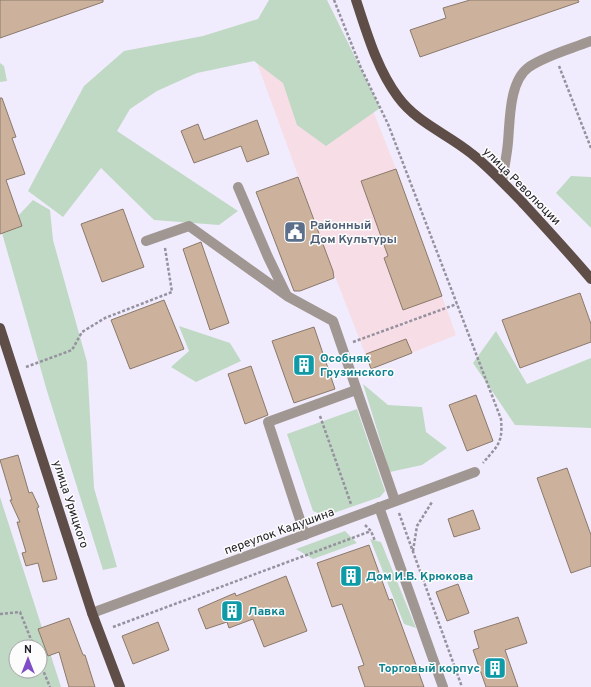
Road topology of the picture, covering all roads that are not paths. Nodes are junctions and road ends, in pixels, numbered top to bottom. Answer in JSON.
{"nodes":[{"id":1,"x":356,"y":0,"type":"edge"},
{"id":2,"x":591,"y":41,"type":"edge"},
{"id":3,"x":502,"y":181,"type":"junction"},
{"id":4,"x":238,"y":187,"type":"dead end"},
{"id":5,"x":146,"y":241,"type":"dead end"},
{"id":6,"x":591,"y":279,"type":"edge"},
{"id":7,"x":287,"y":296,"type":"junction"},
{"id":8,"x":0,"y":328,"type":"edge"},
{"id":9,"x":356,"y":390,"type":"junction"},
{"id":10,"x":475,"y":472,"type":"road end"},
{"id":11,"x":395,"y":501,"type":"junction"},
{"id":12,"x":379,"y":508,"type":"junction"},
{"id":13,"x":304,"y":535,"type":"junction"},
{"id":14,"x":92,"y":613,"type":"junction"},
{"id":15,"x":120,"y":687,"type":"edge"},
{"id":16,"x":443,"y":687,"type":"edge"}],
"edges":[{"from":1,"to":3,"type":"main road","name":"улица Революции"},
{"from":2,"to":3,"type":"street"},
{"from":3,"to":6,"type":"main road","name":"улица Революции"},
{"from":4,"to":7,"type":"street"},
{"from":5,"to":7,"type":"street"},
{"from":7,"to":9,"type":"street"},
{"from":8,"to":14,"type":"main road","name":"улица Урицкого"},
{"from":9,"to":11,"type":"street"},
{"from":9,"to":13,"type":"street"},
{"from":10,"to":11,"type":"street","name":"переулок Кадушина"},
{"from":11,"to":12,"type":"street","name":"переулок Кадушина"},
{"from":12,"to":13,"type":"street","name":"переулок Кадушина"},
{"from":12,"to":16,"type":"street"},
{"from":13,"to":14,"type":"street","name":"переулок Кадушина"},
{"from":14,"to":15,"type":"main road","name":"улица Урицкого"}]}
